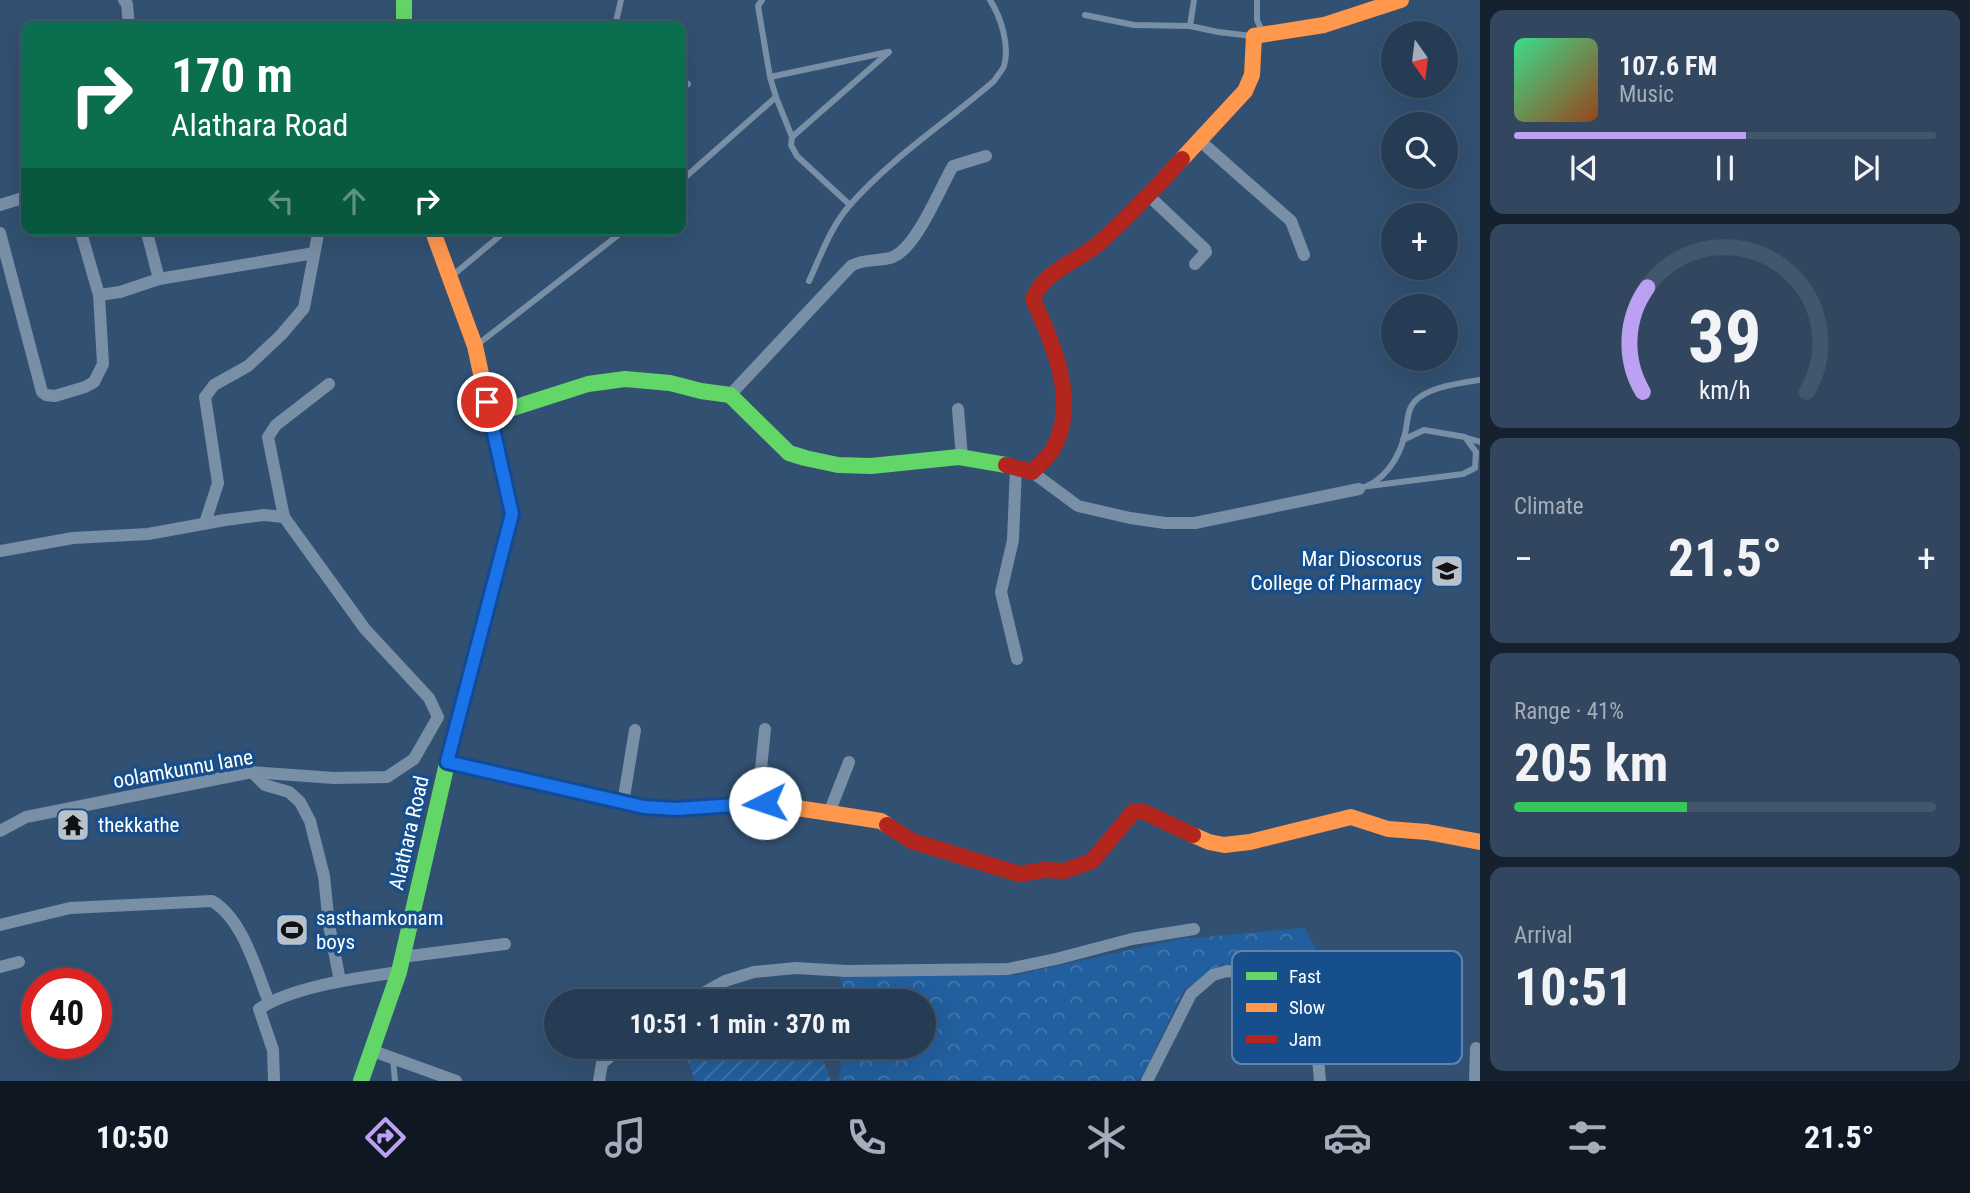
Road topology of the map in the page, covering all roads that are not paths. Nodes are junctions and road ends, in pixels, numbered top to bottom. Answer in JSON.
{"nodes":[{"id":1,"x":124,"y":0,"type":"edge"},
{"id":2,"x":404,"y":0,"type":"edge"},
{"id":3,"x":621,"y":0,"type":"edge"},
{"id":4,"x":762,"y":0,"type":"edge"},
{"id":5,"x":990,"y":0,"type":"edge"},
{"id":6,"x":1194,"y":0,"type":"edge"},
{"id":7,"x":1257,"y":0,"type":"edge"},
{"id":8,"x":1401,"y":0,"type":"edge"},
{"id":9,"x":1085,"y":15,"type":"dead end"},
{"id":10,"x":129,"y":21,"type":"edge"},
{"id":11,"x":404,"y":21,"type":"edge"},
{"id":12,"x":616,"y":21,"type":"edge"},
{"id":13,"x":1190,"y":26,"type":"junction"},
{"id":14,"x":1259,"y":34,"type":"junction"},
{"id":15,"x":769,"y":77,"type":"junction"},
{"id":16,"x":776,"y":97,"type":"junction"},
{"id":17,"x":792,"y":136,"type":"junction"},
{"id":18,"x":1199,"y":140,"type":"junction"},
{"id":19,"x":986,"y":156,"type":"dead end"},
{"id":20,"x":686,"y":177,"type":"edge"},
{"id":21,"x":1149,"y":195,"type":"junction"},
{"id":22,"x":21,"y":199,"type":"edge"},
{"id":23,"x":0,"y":205,"type":"edge"},
{"id":24,"x":850,"y":205,"type":"junction"},
{"id":25,"x":0,"y":233,"type":"edge"},
{"id":26,"x":82,"y":235,"type":"edge"},
{"id":27,"x":148,"y":235,"type":"edge"},
{"id":28,"x":318,"y":235,"type":"edge"},
{"id":29,"x":434,"y":235,"type":"edge"},
{"id":30,"x":501,"y":235,"type":"edge"},
{"id":31,"x":618,"y":235,"type":"edge"},
{"id":32,"x":314,"y":253,"type":"junction"},
{"id":33,"x":1304,"y":255,"type":"dead end"},
{"id":34,"x":1195,"y":264,"type":"dead end"},
{"id":35,"x":450,"y":277,"type":"junction"},
{"id":36,"x":159,"y":279,"type":"junction"},
{"id":37,"x":809,"y":281,"type":"dead end"},
{"id":38,"x":99,"y":295,"type":"junction"},
{"id":39,"x":475,"y":346,"type":"junction"},
{"id":40,"x":1480,"y":380,"type":"edge"},
{"id":41,"x":329,"y":384,"type":"dead end"},
{"id":42,"x":730,"y":395,"type":"junction"},
{"id":43,"x":958,"y":409,"type":"dead end"},
{"id":44,"x":491,"y":415,"type":"junction"},
{"id":45,"x":1465,"y":437,"type":"junction"},
{"id":46,"x":1404,"y":440,"type":"junction"},
{"id":47,"x":1480,"y":442,"type":"edge"},
{"id":48,"x":962,"y":457,"type":"junction"},
{"id":49,"x":1024,"y":470,"type":"junction"},
{"id":50,"x":1364,"y":487,"type":"junction"},
{"id":51,"x":284,"y":517,"type":"junction"},
{"id":52,"x":205,"y":523,"type":"junction"},
{"id":53,"x":0,"y":551,"type":"edge"},
{"id":54,"x":1017,"y":659,"type":"dead end"},
{"id":55,"x":765,"y":729,"type":"dead end"},
{"id":56,"x":635,"y":730,"type":"dead end"},
{"id":57,"x":447,"y":762,"type":"junction"},
{"id":58,"x":849,"y":762,"type":"dead end"},
{"id":59,"x":251,"y":772,"type":"junction"},
{"id":60,"x":623,"y":803,"type":"junction"},
{"id":61,"x":765,"y":803,"type":"junction"},
{"id":62,"x":829,"y":813,"type":"junction"},
{"id":63,"x":0,"y":831,"type":"edge"},
{"id":64,"x":1480,"y":842,"type":"edge"},
{"id":65,"x":0,"y":925,"type":"edge"},
{"id":66,"x":1194,"y":929,"type":"dead end"},
{"id":67,"x":505,"y":944,"type":"dead end"},
{"id":68,"x":19,"y":962,"type":"dead end"},
{"id":69,"x":401,"y":964,"type":"junction"},
{"id":70,"x":0,"y":967,"type":"edge"},
{"id":71,"x":1232,"y":972,"type":"edge"},
{"id":72,"x":340,"y":981,"type":"junction"},
{"id":73,"x":711,"y":989,"type":"edge"},
{"id":74,"x":270,"y":1002,"type":"junction"},
{"id":75,"x":1476,"y":1048,"type":"dead end"},
{"id":76,"x":373,"y":1051,"type":"junction"},
{"id":77,"x":393,"y":1057,"type":"junction"},
{"id":78,"x":607,"y":1059,"type":"edge"},
{"id":79,"x":274,"y":1081,"type":"edge"},
{"id":80,"x":361,"y":1081,"type":"edge"},
{"id":81,"x":395,"y":1081,"type":"edge"},
{"id":82,"x":456,"y":1081,"type":"edge"},
{"id":83,"x":598,"y":1081,"type":"edge"},
{"id":84,"x":1147,"y":1081,"type":"edge"},
{"id":85,"x":1475,"y":1081,"type":"edge"}],
"edges":[{"from":1,"to":10,"type":"street"},
{"from":2,"to":11,"type":"street"},
{"from":3,"to":12,"type":"lane"},
{"from":4,"to":15,"type":"lane"},
{"from":5,"to":24,"type":"lane"},
{"from":6,"to":13,"type":"lane"},
{"from":7,"to":14,"type":"lane"},
{"from":8,"to":14,"type":"street"},
{"from":9,"to":13,"type":"lane"},
{"from":13,"to":14,"type":"lane"},
{"from":14,"to":18,"type":"street"},
{"from":15,"to":16,"type":"lane"},
{"from":15,"to":17,"type":"lane"},
{"from":16,"to":17,"type":"lane"},
{"from":16,"to":20,"type":"lane"},
{"from":17,"to":24,"type":"lane"},
{"from":18,"to":21,"type":"street"},
{"from":18,"to":33,"type":"street"},
{"from":19,"to":42,"type":"street"},
{"from":21,"to":34,"type":"street"},
{"from":21,"to":49,"type":"street"},
{"from":22,"to":23,"type":"street"},
{"from":24,"to":37,"type":"lane"},
{"from":25,"to":38,"type":"street"},
{"from":26,"to":38,"type":"street"},
{"from":27,"to":36,"type":"street"},
{"from":28,"to":32,"type":"street"},
{"from":29,"to":35,"type":"street","name":"Alathara Road"},
{"from":30,"to":35,"type":"lane"},
{"from":31,"to":39,"type":"lane"},
{"from":32,"to":36,"type":"street"},
{"from":32,"to":52,"type":"street"},
{"from":35,"to":39,"type":"street","name":"Alathara Road"},
{"from":36,"to":38,"type":"street"},
{"from":39,"to":44,"type":"street","name":"Alathara Road"},
{"from":40,"to":46,"type":"lane"},
{"from":41,"to":51,"type":"street"},
{"from":42,"to":44,"type":"street"},
{"from":42,"to":48,"type":"street"},
{"from":43,"to":48,"type":"street"},
{"from":44,"to":57,"type":"street","name":"Alathara Road"},
{"from":45,"to":46,"type":"lane"},
{"from":45,"to":47,"type":"lane"},
{"from":45,"to":50,"type":"lane"},
{"from":46,"to":50,"type":"lane"},
{"from":48,"to":49,"type":"street"},
{"from":49,"to":50,"type":"street"},
{"from":49,"to":54,"type":"street"},
{"from":51,"to":52,"type":"street"},
{"from":51,"to":59,"type":"street","name":"oolamkunnu lane"},
{"from":52,"to":53,"type":"street"},
{"from":55,"to":61,"type":"street"},
{"from":56,"to":60,"type":"street"},
{"from":57,"to":60,"type":"street"},
{"from":57,"to":69,"type":"street","name":"Alathara Road"},
{"from":58,"to":62,"type":"street"},
{"from":59,"to":63,"type":"street","name":"oolamkunnu lane"},
{"from":59,"to":72,"type":"street"},
{"from":60,"to":61,"type":"street"},
{"from":61,"to":62,"type":"street"},
{"from":62,"to":64,"type":"street"},
{"from":65,"to":74,"type":"street"},
{"from":66,"to":73,"type":"street"},
{"from":67,"to":69,"type":"street"},
{"from":68,"to":70,"type":"street"},
{"from":69,"to":72,"type":"street"},
{"from":69,"to":76,"type":"street","name":"Alathara Road"},
{"from":71,"to":84,"type":"street"},
{"from":72,"to":74,"type":"street"},
{"from":74,"to":79,"type":"street"},
{"from":75,"to":85,"type":"street"},
{"from":76,"to":77,"type":"street"},
{"from":76,"to":80,"type":"street","name":"Alathara Road"},
{"from":77,"to":81,"type":"lane"},
{"from":77,"to":82,"type":"street"},
{"from":78,"to":83,"type":"street"}]}
